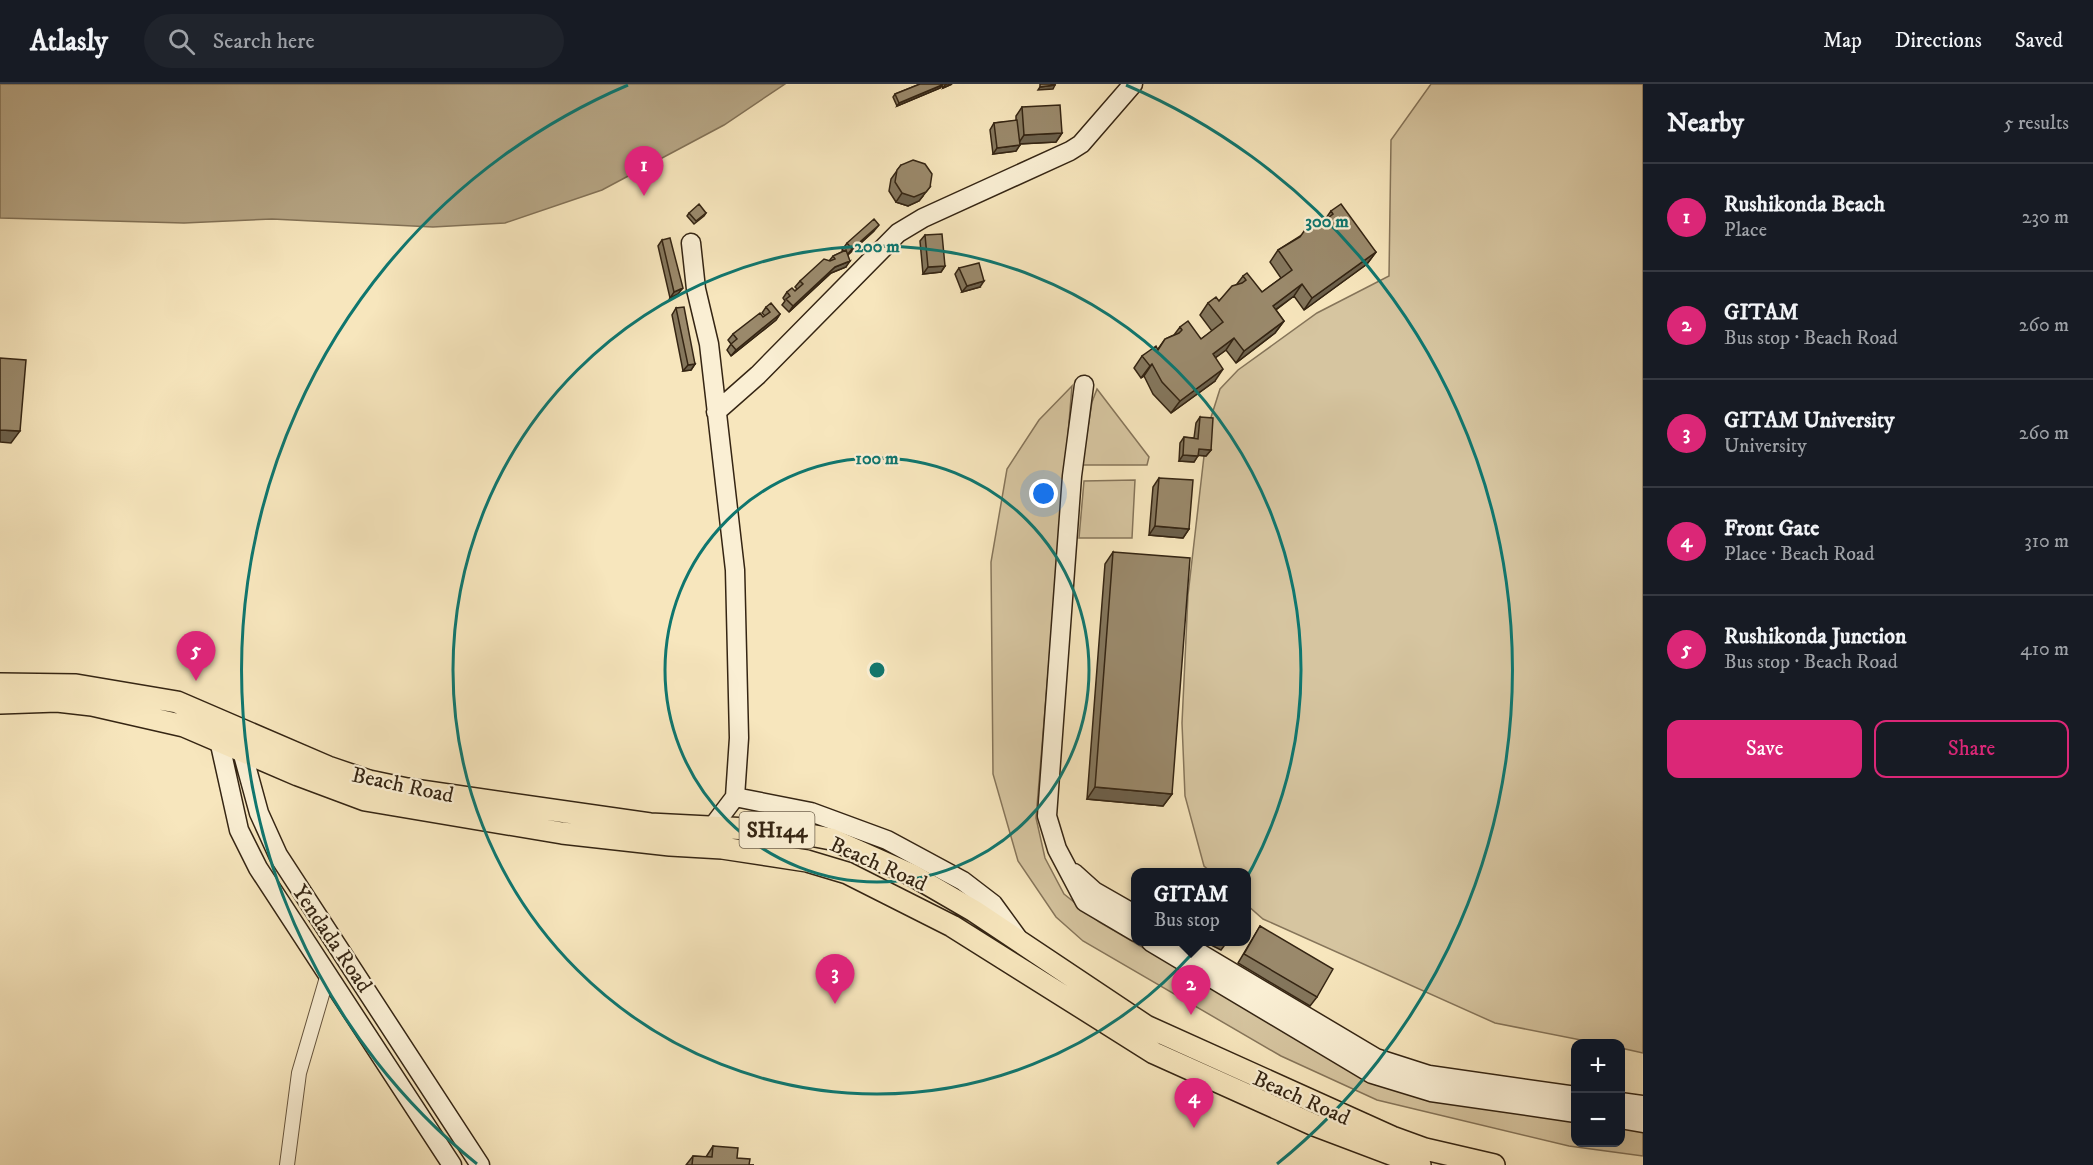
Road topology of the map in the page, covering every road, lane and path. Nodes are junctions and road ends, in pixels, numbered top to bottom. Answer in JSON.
{"nodes":[{"id":1,"x":1133,"y":84,"type":"edge"},
{"id":2,"x":691,"y":243,"type":"dead end"},
{"id":3,"x":1084,"y":385,"type":"dead end"},
{"id":4,"x":716,"y":412,"type":"junction"},
{"id":5,"x":0,"y":684,"type":"edge"},
{"id":6,"x":0,"y":703,"type":"edge"},
{"id":7,"x":220,"y":730,"type":"junction"},
{"id":8,"x":242,"y":740,"type":"junction"},
{"id":9,"x":735,"y":797,"type":"junction"},
{"id":10,"x":713,"y":826,"type":"junction"},
{"id":11,"x":1066,"y":866,"type":"junction"},
{"id":12,"x":1131,"y":912,"type":"edge"},
{"id":13,"x":1131,"y":929,"type":"edge"},
{"id":14,"x":1020,"y":941,"type":"junction"},
{"id":15,"x":1158,"y":946,"type":"edge"},
{"id":16,"x":1188,"y":946,"type":"edge"},
{"id":17,"x":328,"y":974,"type":"junction"},
{"id":18,"x":1571,"y":1095,"type":"edge"},
{"id":19,"x":1625,"y":1103,"type":"edge"},
{"id":20,"x":1643,"y":1105,"type":"edge"},
{"id":21,"x":1571,"y":1112,"type":"edge"},
{"id":22,"x":1625,"y":1120,"type":"edge"},
{"id":23,"x":1643,"y":1123,"type":"edge"},
{"id":24,"x":286,"y":1165,"type":"edge"},
{"id":25,"x":452,"y":1165,"type":"edge"},
{"id":26,"x":480,"y":1165,"type":"edge"},
{"id":27,"x":1420,"y":1165,"type":"edge"},
{"id":28,"x":1494,"y":1165,"type":"edge"}],
"edges":[{"from":1,"to":4,"type":"street"},
{"from":2,"to":4,"type":"street"},
{"from":3,"to":11,"type":"street"},
{"from":4,"to":9,"type":"street"},
{"from":5,"to":7,"type":"main road","number":"SH144"},
{"from":6,"to":7,"type":"main road","number":"SH144"},
{"from":7,"to":8,"type":"main road","number":"SH144"},
{"from":7,"to":17,"type":"street","name":"Yendada Road"},
{"from":8,"to":10,"type":"main road","name":"Beach Road","number":"SH144"},
{"from":8,"to":26,"type":"street","name":"Yendada Road"},
{"from":8,"to":27,"type":"main road","number":"SH144"},
{"from":9,"to":10,"type":"street"},
{"from":9,"to":14,"type":"street"},
{"from":10,"to":14,"type":"main road","name":"Beach Road","number":"SH144"},
{"from":11,"to":12,"type":"street"},
{"from":11,"to":13,"type":"street"},
{"from":14,"to":28,"type":"main road","name":"Beach Road","number":"SH144"},
{"from":15,"to":21,"type":"street"},
{"from":16,"to":18,"type":"street"},
{"from":17,"to":24,"type":"street"},
{"from":17,"to":25,"type":"street","name":"Yendada Road"},
{"from":19,"to":20,"type":"street"},
{"from":22,"to":23,"type":"street"}]}
